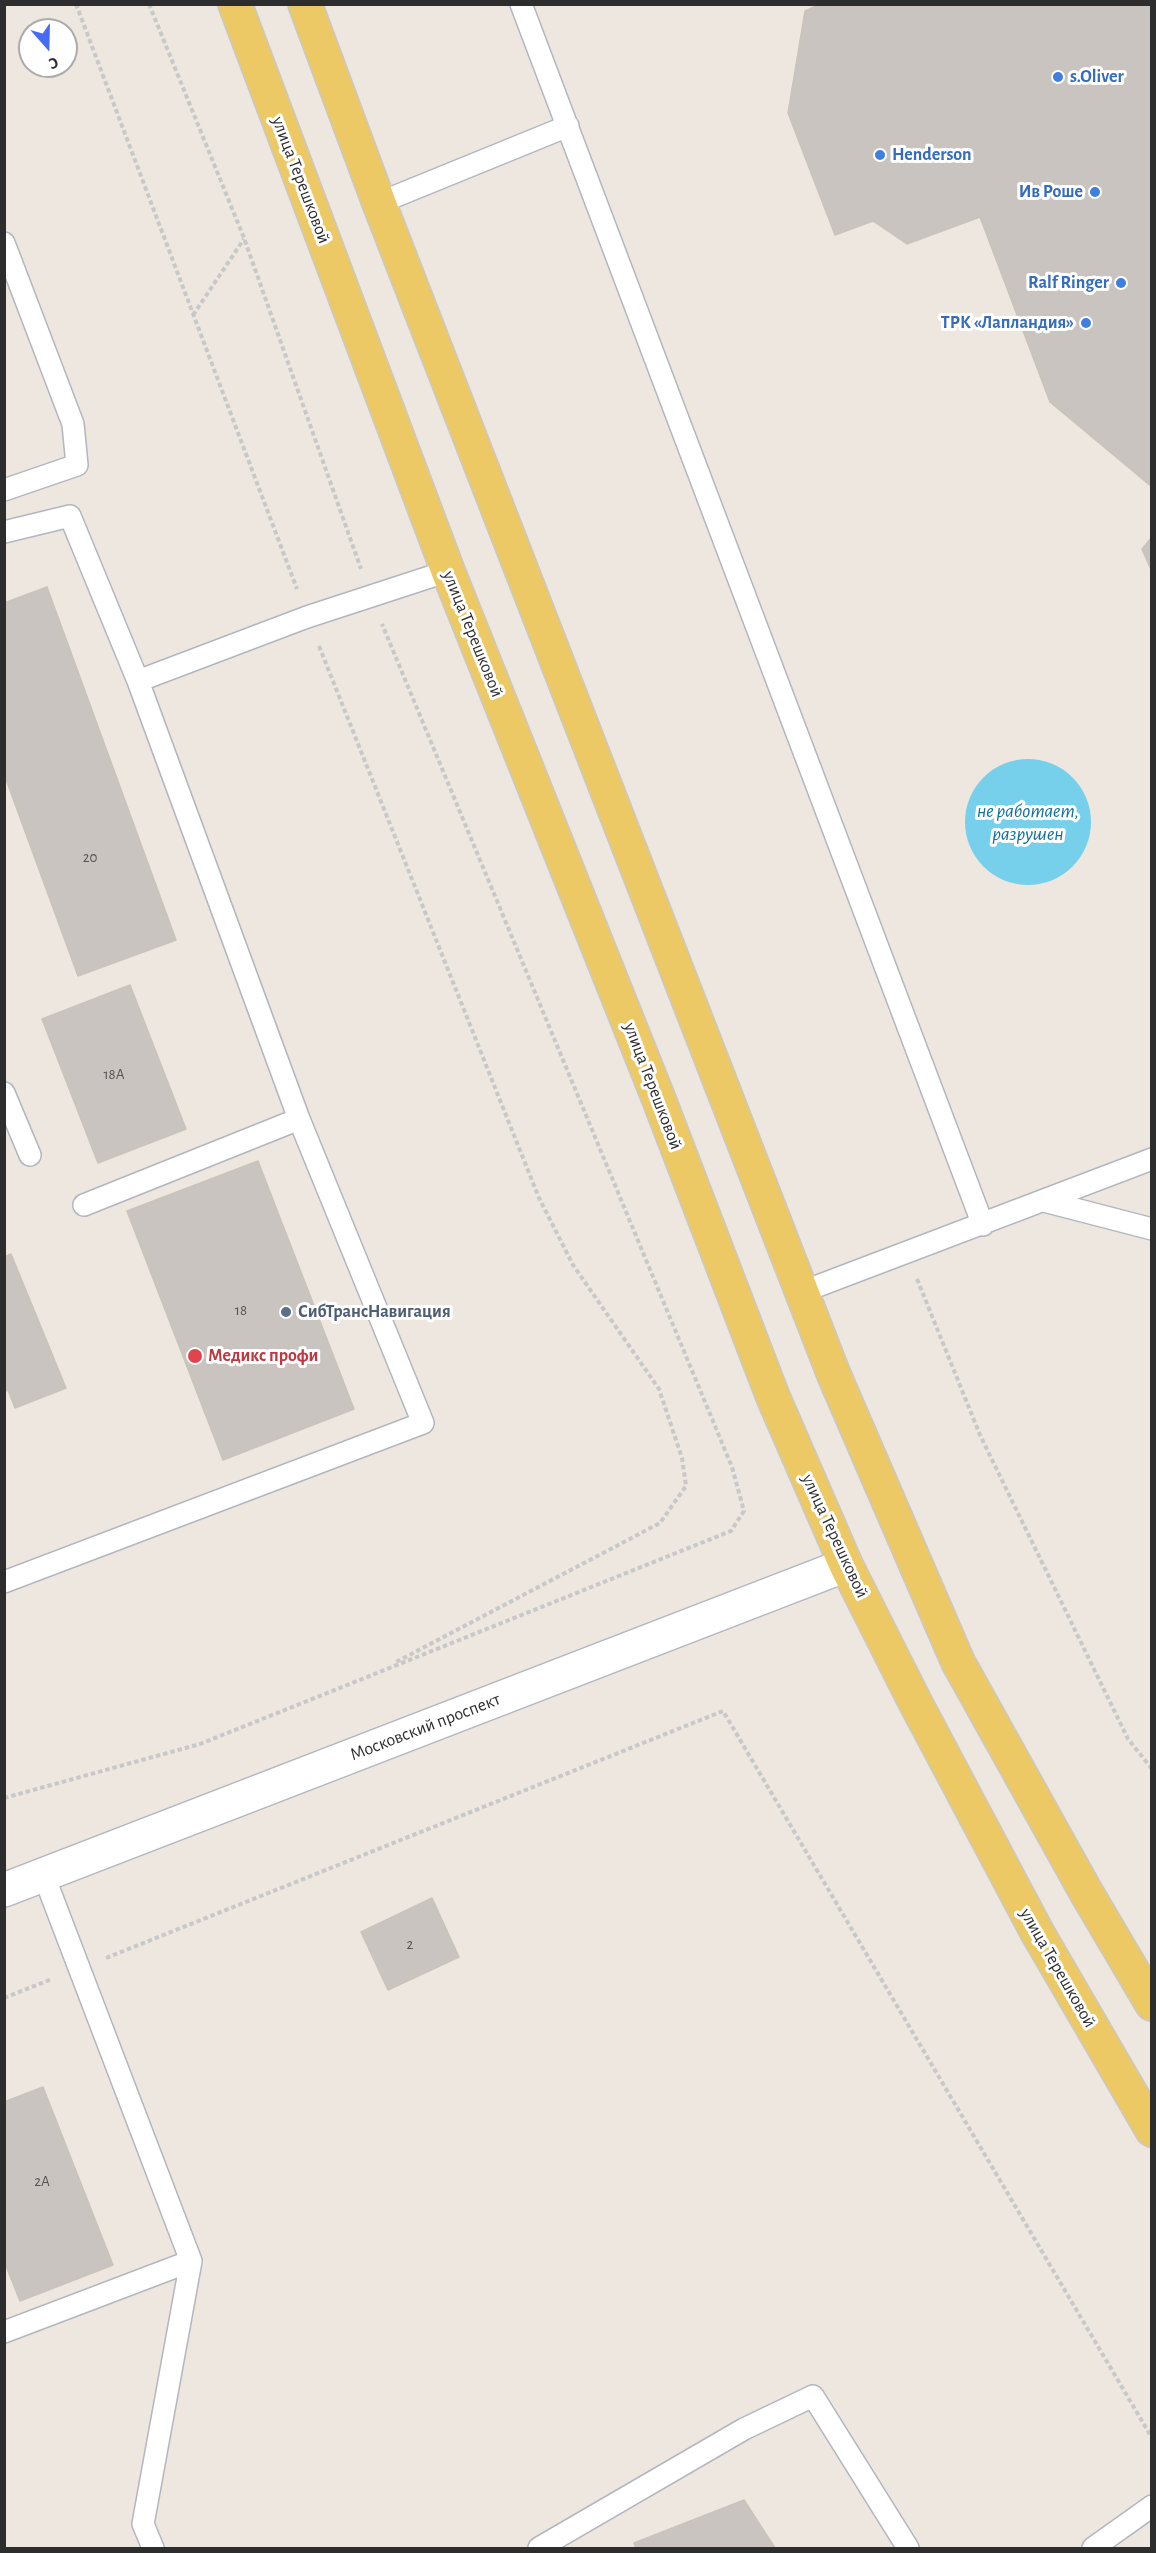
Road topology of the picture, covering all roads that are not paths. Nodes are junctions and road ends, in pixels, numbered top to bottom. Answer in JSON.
{"nodes":[{"id":1,"x":235,"y":4,"type":"edge"},
{"id":2,"x":305,"y":4,"type":"edge"},
{"id":3,"x":521,"y":4,"type":"edge"},
{"id":4,"x":568,"y":126,"type":"junction"},
{"id":5,"x":379,"y":203,"type":"junction"},
{"id":6,"x":4,"y":243,"type":"edge"},
{"id":7,"x":4,"y":490,"type":"edge"},
{"id":8,"x":4,"y":532,"type":"edge"},
{"id":9,"x":448,"y":571,"type":"junction"},
{"id":10,"x":138,"y":681,"type":"junction"},
{"id":11,"x":4,"y":1093,"type":"edge"},
{"id":12,"x":299,"y":1119,"type":"junction"},
{"id":13,"x":30,"y":1155,"type":"dead end"},
{"id":14,"x":1152,"y":1159,"type":"edge"},
{"id":15,"x":1044,"y":1201,"type":"junction"},
{"id":16,"x":84,"y":1205,"type":"dead end"},
{"id":17,"x":983,"y":1225,"type":"junction"},
{"id":18,"x":1152,"y":1229,"type":"edge"},
{"id":19,"x":802,"y":1292,"type":"junction"},
{"id":20,"x":846,"y":1565,"type":"junction"},
{"id":21,"x":4,"y":1582,"type":"edge"},
{"id":22,"x":44,"y":1876,"type":"junction"},
{"id":23,"x":4,"y":1890,"type":"edge"},
{"id":24,"x":1152,"y":2004,"type":"edge"},
{"id":25,"x":1152,"y":2130,"type":"edge"},
{"id":26,"x":191,"y":2261,"type":"junction"},
{"id":27,"x":4,"y":2332,"type":"edge"},
{"id":28,"x":1152,"y":2506,"type":"edge"},
{"id":29,"x":153,"y":2548,"type":"edge"},
{"id":30,"x":539,"y":2548,"type":"edge"},
{"id":31,"x":908,"y":2548,"type":"edge"},
{"id":32,"x":1093,"y":2548,"type":"edge"}],
"edges":[{"from":1,"to":9,"type":"main road","name":"улица Терешковой"},
{"from":2,"to":5,"type":"main road"},
{"from":3,"to":4,"type":"lane"},
{"from":4,"to":5,"type":"lane"},
{"from":4,"to":17,"type":"lane"},
{"from":5,"to":19,"type":"main road"},
{"from":6,"to":7,"type":"lane"},
{"from":8,"to":10,"type":"lane"},
{"from":9,"to":10,"type":"lane"},
{"from":9,"to":20,"type":"main road","name":"улица Терешковой"},
{"from":10,"to":12,"type":"lane"},
{"from":11,"to":13,"type":"lane"},
{"from":12,"to":16,"type":"lane"},
{"from":12,"to":21,"type":"lane"},
{"from":14,"to":15,"type":"lane"},
{"from":15,"to":17,"type":"lane"},
{"from":15,"to":18,"type":"lane"},
{"from":17,"to":19,"type":"lane"},
{"from":19,"to":24,"type":"main road"},
{"from":20,"to":22,"type":"street","name":"Московский проспект"},
{"from":20,"to":25,"type":"main road","name":"улица Терешковой"},
{"from":22,"to":23,"type":"street","name":"Московский проспект"},
{"from":22,"to":26,"type":"lane"},
{"from":26,"to":27,"type":"lane"},
{"from":26,"to":29,"type":"lane"},
{"from":28,"to":32,"type":"lane"},
{"from":30,"to":31,"type":"lane"}]}
